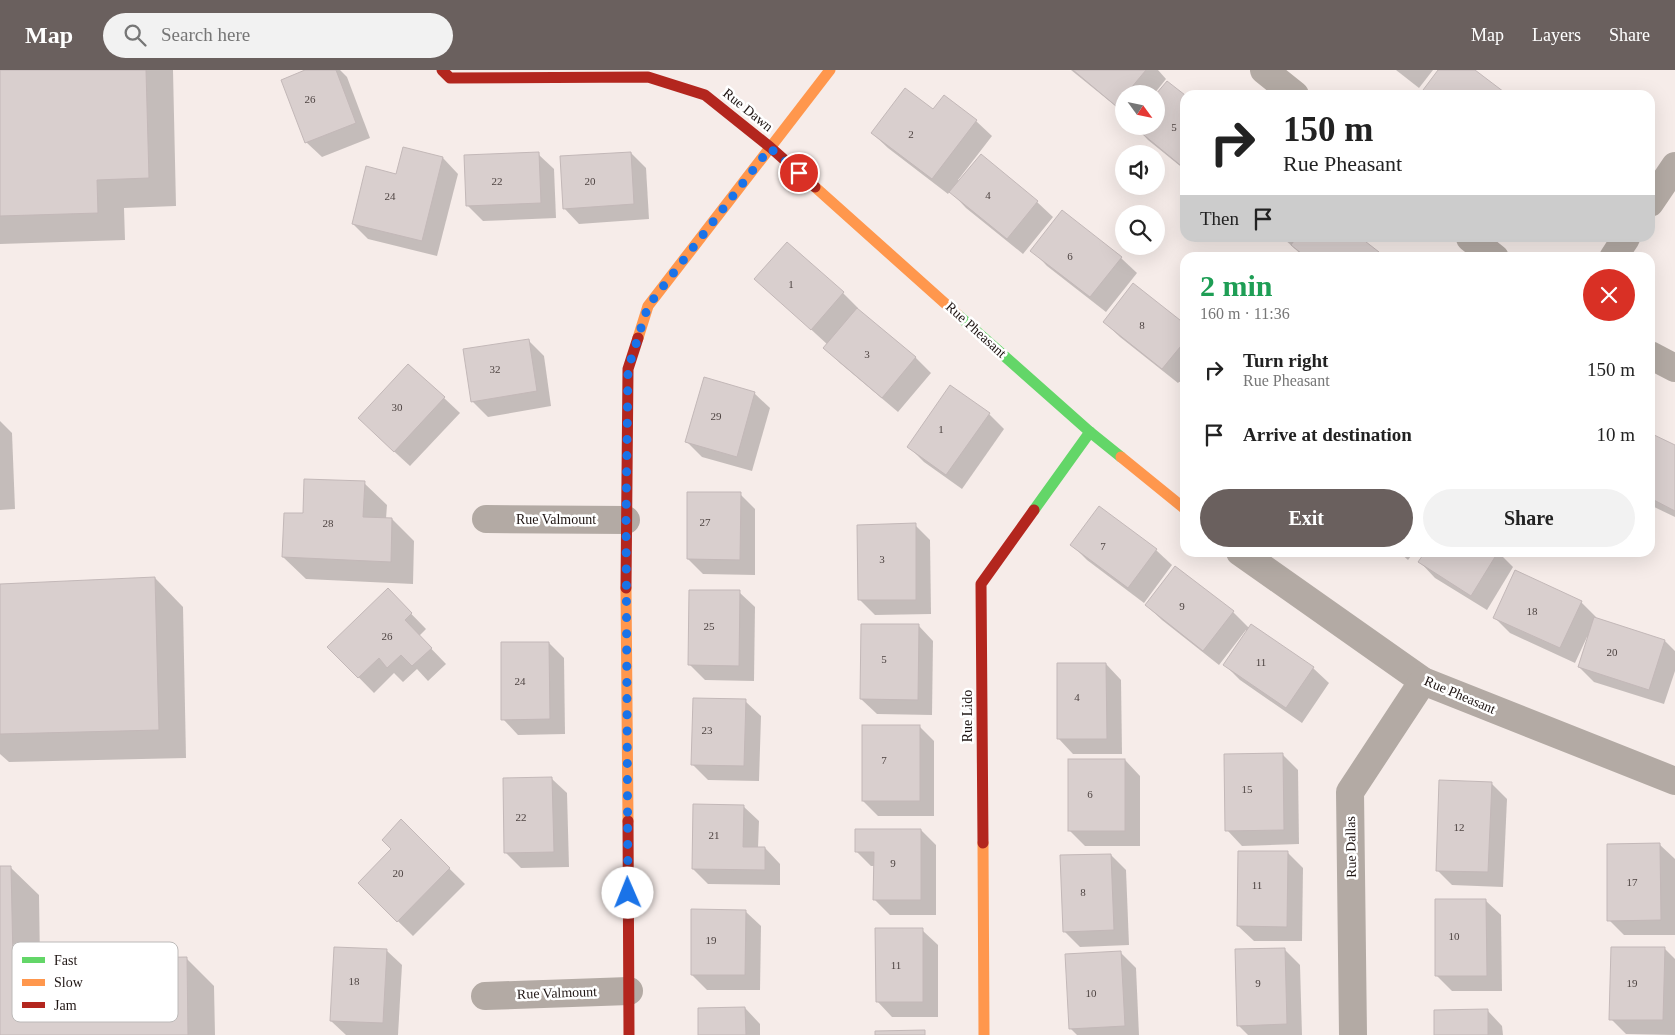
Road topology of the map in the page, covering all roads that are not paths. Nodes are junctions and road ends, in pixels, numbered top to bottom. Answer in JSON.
{"nodes":[{"id":1,"x":442,"y":70,"type":"edge"},
{"id":2,"x":830,"y":70,"type":"edge"},
{"id":3,"x":1264,"y":70,"type":"edge"},
{"id":4,"x":1289,"y":90,"type":"edge"},
{"id":5,"x":770,"y":148,"type":"junction"},
{"id":6,"x":1675,"y":166,"type":"edge"},
{"id":7,"x":1655,"y":196,"type":"edge"},
{"id":8,"x":1475,"y":242,"type":"edge"},
{"id":9,"x":1488,"y":252,"type":"edge"},
{"id":10,"x":1655,"y":358,"type":"edge"},
{"id":11,"x":1675,"y":368,"type":"edge"},
{"id":12,"x":1090,"y":432,"type":"junction"},
{"id":13,"x":1180,"y":505,"type":"edge"},
{"id":14,"x":486,"y":519,"type":"dead end"},
{"id":15,"x":626,"y":520,"type":"junction"},
{"id":16,"x":1247,"y":557,"type":"edge"},
{"id":17,"x":1423,"y":681,"type":"junction"},
{"id":18,"x":1675,"y":781,"type":"edge"},
{"id":19,"x":629,"y":991,"type":"junction"},
{"id":20,"x":484,"y":996,"type":"dead end"},
{"id":21,"x":630,"y":1035,"type":"edge"},
{"id":22,"x":984,"y":1035,"type":"edge"},
{"id":23,"x":1354,"y":1035,"type":"edge"}],
"edges":[{"from":1,"to":5,"type":"street","name":"Rue Dawn"},
{"from":2,"to":5,"type":"street"},
{"from":3,"to":4,"type":"street"},
{"from":5,"to":12,"type":"street","name":"Rue Pheasant"},
{"from":5,"to":15,"type":"street"},
{"from":6,"to":7,"type":"street"},
{"from":8,"to":9,"type":"street"},
{"from":10,"to":11,"type":"street"},
{"from":12,"to":13,"type":"street","name":"Rue Pheasant"},
{"from":12,"to":22,"type":"street","name":"Rue Lido"},
{"from":14,"to":15,"type":"street","name":"Rue Valmount"},
{"from":15,"to":19,"type":"street"},
{"from":16,"to":17,"type":"street","name":"Rue Pheasant"},
{"from":17,"to":18,"type":"street","name":"Rue Pheasant"},
{"from":17,"to":23,"type":"street","name":"Rue Dallas"},
{"from":19,"to":20,"type":"street","name":"Rue Valmount"},
{"from":19,"to":21,"type":"street"}]}
